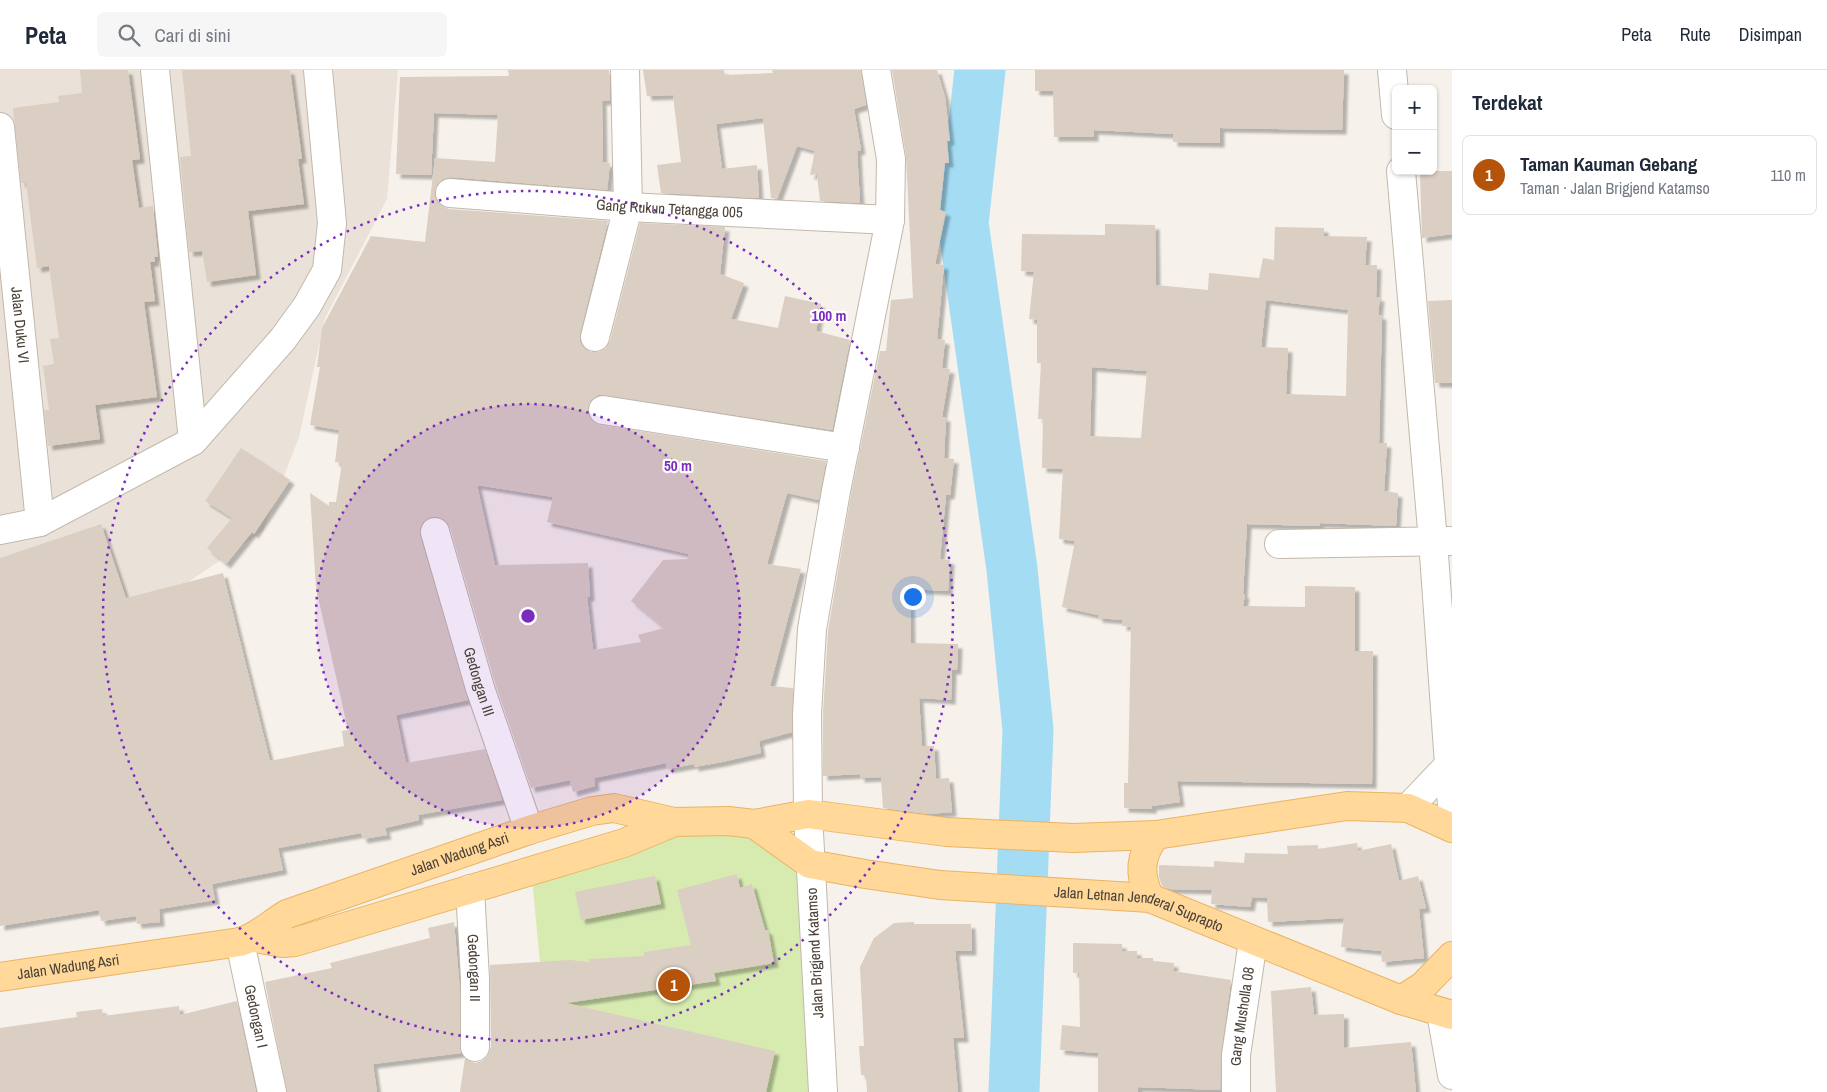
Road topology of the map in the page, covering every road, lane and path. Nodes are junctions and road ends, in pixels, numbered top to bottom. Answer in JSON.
{"nodes":[{"id":1,"x":155,"y":70,"type":"edge"},
{"id":2,"x":318,"y":70,"type":"edge"},
{"id":3,"x":625,"y":70,"type":"edge"},
{"id":4,"x":876,"y":70,"type":"edge"},
{"id":5,"x":1392,"y":70,"type":"edge"},
{"id":6,"x":1393,"y":85,"type":"edge"},
{"id":7,"x":0,"y":127,"type":"edge"},
{"id":8,"x":1401,"y":175,"type":"edge"},
{"id":9,"x":450,"y":193,"type":"dead end"},
{"id":10,"x":628,"y":206,"type":"junction"},
{"id":11,"x":890,"y":220,"type":"junction"},
{"id":12,"x":595,"y":336,"type":"dead end"},
{"id":13,"x":603,"y":410,"type":"dead end"},
{"id":14,"x":193,"y":441,"type":"junction"},
{"id":15,"x":845,"y":448,"type":"junction"},
{"id":16,"x":40,"y":522,"type":"junction"},
{"id":17,"x":0,"y":530,"type":"edge"},
{"id":18,"x":435,"y":532,"type":"dead end"},
{"id":19,"x":1443,"y":541,"type":"edge"},
{"id":20,"x":1279,"y":544,"type":"dead end"},
{"id":21,"x":1447,"y":641,"type":"edge"},
{"id":22,"x":1448,"y":766,"type":"junction"},
{"id":23,"x":1452,"y":806,"type":"edge"},
{"id":24,"x":1408,"y":808,"type":"junction"},
{"id":25,"x":808,"y":814,"type":"junction"},
{"id":26,"x":674,"y":822,"type":"junction"},
{"id":27,"x":754,"y":824,"type":"junction"},
{"id":28,"x":1452,"y":828,"type":"edge"},
{"id":29,"x":529,"y":830,"type":"junction"},
{"id":30,"x":1156,"y":835,"type":"junction"},
{"id":31,"x":810,"y":864,"type":"junction"},
{"id":32,"x":470,"y":889,"type":"junction"},
{"id":33,"x":1150,"y":898,"type":"junction"},
{"id":34,"x":247,"y":940,"type":"junction"},
{"id":35,"x":1253,"y":941,"type":"junction"},
{"id":36,"x":1452,"y":956,"type":"edge"},
{"id":37,"x":0,"y":977,"type":"edge"},
{"id":38,"x":1401,"y":1000,"type":"junction"},
{"id":39,"x":1447,"y":1014,"type":"edge"},
{"id":40,"x":475,"y":1047,"type":"dead end"},
{"id":41,"x":1452,"y":1075,"type":"edge"},
{"id":42,"x":1452,"y":1083,"type":"edge"},
{"id":43,"x":272,"y":1092,"type":"edge"},
{"id":44,"x":823,"y":1092,"type":"edge"},
{"id":45,"x":1236,"y":1092,"type":"edge"},
{"id":46,"x":1450,"y":1092,"type":"edge"}],
"edges":[{"from":1,"to":14,"type":"street"},
{"from":2,"to":14,"type":"street"},
{"from":3,"to":10,"type":"street"},
{"from":4,"to":11,"type":"street","name":"Jalan Brigjend Katamso"},
{"from":5,"to":6,"type":"street"},
{"from":7,"to":16,"type":"street","name":"Jalan Duku VI"},
{"from":8,"to":19,"type":"street"},
{"from":9,"to":10,"type":"street","name":"Gang Rukun Tetangga 005"},
{"from":10,"to":11,"type":"street","name":"Gang Rukun Tetangga 005"},
{"from":10,"to":12,"type":"street"},
{"from":11,"to":15,"type":"street","name":"Jalan Brigjend Katamso"},
{"from":13,"to":15,"type":"street"},
{"from":14,"to":16,"type":"street"},
{"from":15,"to":25,"type":"street","name":"Jalan Brigjend Katamso"},
{"from":16,"to":17,"type":"street"},
{"from":18,"to":29,"type":"street","name":"Gedongan III"},
{"from":19,"to":20,"type":"street"},
{"from":19,"to":21,"type":"street"},
{"from":21,"to":22,"type":"street"},
{"from":22,"to":23,"type":"street"},
{"from":22,"to":24,"type":"street"},
{"from":24,"to":28,"type":"main road"},
{"from":24,"to":30,"type":"main road"},
{"from":25,"to":27,"type":"main road","name":"Jalan Wadung Asri"},
{"from":25,"to":30,"type":"main road"},
{"from":25,"to":31,"type":"street","name":"Jalan Brigjend Katamso"},
{"from":26,"to":27,"type":"main road","name":"Jalan Wadung Asri"},
{"from":26,"to":29,"type":"main road","name":"Jalan Wadung Asri"},
{"from":26,"to":32,"type":"main road","name":"Jalan Wadung Asri"},
{"from":27,"to":31,"type":"main road","name":"Jalan Wadung Asri"},
{"from":29,"to":34,"type":"main road","name":"Jalan Wadung Asri"},
{"from":30,"to":33,"type":"main road"},
{"from":31,"to":33,"type":"main road","name":"Jalan Letnan Jenderal Suprapto"},
{"from":31,"to":44,"type":"street","name":"Jalan Brigjend Katamso"},
{"from":32,"to":34,"type":"main road","name":"Jalan Wadung Asri"},
{"from":32,"to":40,"type":"street","name":"Gedongan II"},
{"from":33,"to":35,"type":"main road","name":"Jalan Letnan Jenderal Suprapto"},
{"from":34,"to":37,"type":"main road","name":"Jalan Wadung Asri"},
{"from":34,"to":43,"type":"street","name":"Gedongan I"},
{"from":35,"to":38,"type":"main road","name":"Jalan Letnan Jenderal Suprapto"},
{"from":35,"to":45,"type":"street","name":"Gang Musholla 08"},
{"from":36,"to":38,"type":"main road"},
{"from":38,"to":39,"type":"main road","name":"Jalan Letnan Jenderal Suprapto"},
{"from":39,"to":41,"type":"street"},
{"from":42,"to":46,"type":"street"}]}
